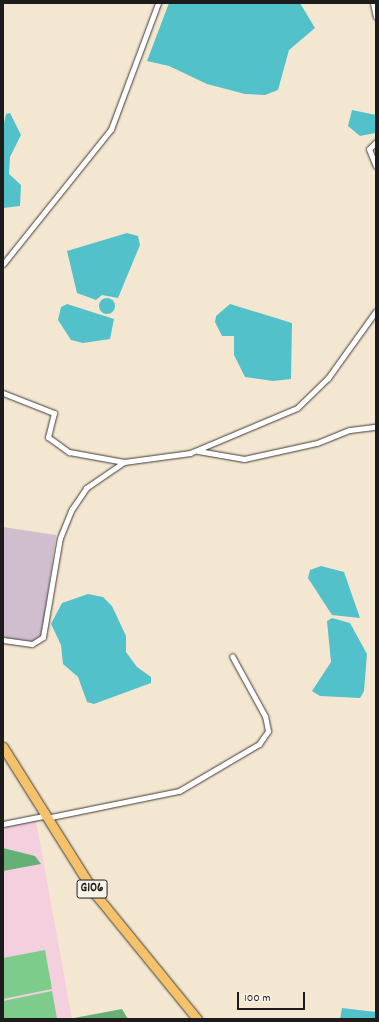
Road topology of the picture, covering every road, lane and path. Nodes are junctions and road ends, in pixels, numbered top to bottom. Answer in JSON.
{"nodes":[{"id":1,"x":158,"y":3,"type":"edge"},
{"id":2,"x":373,"y":3,"type":"edge"},
{"id":3,"x":376,"y":17,"type":"edge"},
{"id":4,"x":376,"y":142,"type":"edge"},
{"id":5,"x":376,"y":166,"type":"edge"},
{"id":6,"x":3,"y":264,"type":"edge"},
{"id":7,"x":376,"y":311,"type":"edge"},
{"id":8,"x":3,"y":394,"type":"edge"},
{"id":9,"x":376,"y":427,"type":"edge"},
{"id":10,"x":198,"y":450,"type":"junction"},
{"id":11,"x":124,"y":462,"type":"junction"},
{"id":12,"x":3,"y":640,"type":"edge"},
{"id":13,"x":232,"y":656,"type":"dead end"},
{"id":14,"x":3,"y":747,"type":"edge"},
{"id":15,"x":44,"y":818,"type":"junction"},
{"id":16,"x":3,"y":824,"type":"edge"},
{"id":17,"x":197,"y":1019,"type":"edge"}],
"edges":[{"from":1,"to":6,"type":"street"},
{"from":2,"to":3,"type":"street"},
{"from":4,"to":5,"type":"street"},
{"from":7,"to":10,"type":"street"},
{"from":8,"to":11,"type":"street"},
{"from":9,"to":10,"type":"street"},
{"from":10,"to":11,"type":"street"},
{"from":11,"to":12,"type":"street"},
{"from":13,"to":15,"type":"street"},
{"from":14,"to":15,"type":"highway","number":"G106"},
{"from":15,"to":16,"type":"street"},
{"from":15,"to":17,"type":"highway","number":"G106"}]}
